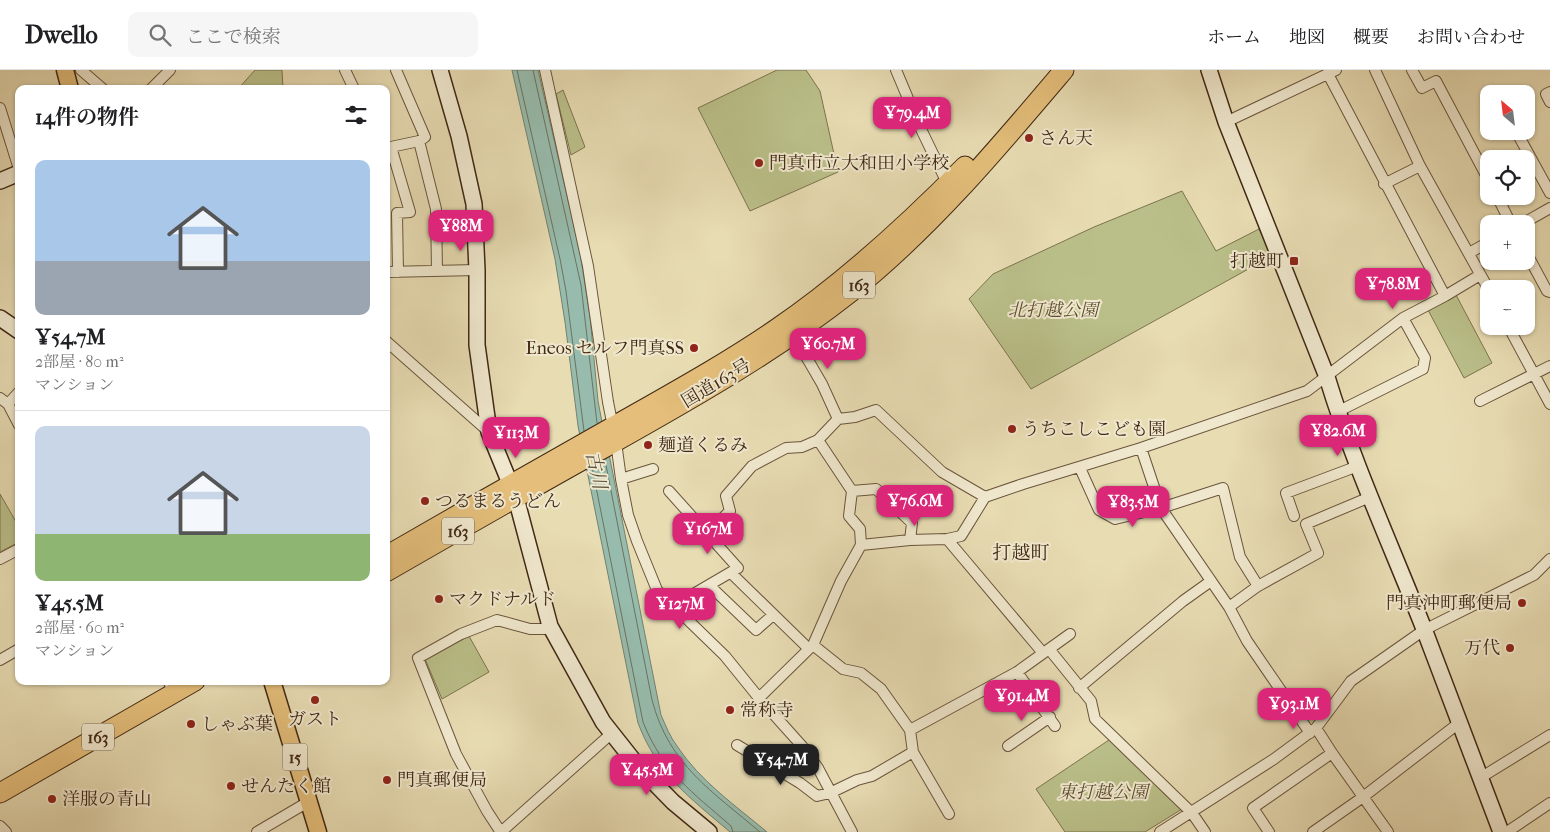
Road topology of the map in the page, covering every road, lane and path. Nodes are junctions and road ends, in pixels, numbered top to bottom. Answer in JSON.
{"nodes":[{"id":1,"x":65,"y":70,"type":"edge"},
{"id":2,"x":82,"y":70,"type":"edge"},
{"id":3,"x":170,"y":70,"type":"edge"},
{"id":4,"x":345,"y":70,"type":"edge"},
{"id":5,"x":396,"y":70,"type":"edge"},
{"id":6,"x":440,"y":70,"type":"edge"},
{"id":7,"x":545,"y":70,"type":"edge"},
{"id":8,"x":896,"y":70,"type":"edge"},
{"id":9,"x":1047,"y":70,"type":"edge"},
{"id":10,"x":1064,"y":70,"type":"edge"},
{"id":11,"x":1209,"y":70,"type":"edge"},
{"id":12,"x":1375,"y":70,"type":"edge"},
{"id":13,"x":1412,"y":70,"type":"edge"},
{"id":14,"x":1332,"y":72,"type":"edge"},
{"id":15,"x":69,"y":85,"type":"edge"},
{"id":16,"x":99,"y":85,"type":"edge"},
{"id":17,"x":155,"y":85,"type":"edge"},
{"id":18,"x":352,"y":85,"type":"edge"},
{"id":19,"x":1550,"y":92,"type":"edge"},
{"id":20,"x":1550,"y":102,"type":"edge"},
{"id":21,"x":0,"y":108,"type":"edge"},
{"id":22,"x":1226,"y":122,"type":"junction"},
{"id":23,"x":1521,"y":140,"type":"edge"},
{"id":24,"x":419,"y":141,"type":"junction"},
{"id":25,"x":390,"y":147,"type":"edge"},
{"id":26,"x":390,"y":153,"type":"edge"},
{"id":27,"x":15,"y":158,"type":"edge"},
{"id":28,"x":1480,"y":164,"type":"edge"},
{"id":29,"x":1420,"y":166,"type":"junction"},
{"id":30,"x":15,"y":173,"type":"edge"},
{"id":31,"x":0,"y":181,"type":"edge"},
{"id":32,"x":1384,"y":184,"type":"junction"},
{"id":33,"x":951,"y":189,"type":"junction"},
{"id":34,"x":1550,"y":193,"type":"edge"},
{"id":35,"x":1550,"y":208,"type":"edge"},
{"id":36,"x":1535,"y":217,"type":"edge"},
{"id":37,"x":1480,"y":246,"type":"edge"},
{"id":38,"x":1469,"y":252,"type":"junction"},
{"id":39,"x":1535,"y":269,"type":"edge"},
{"id":40,"x":477,"y":270,"type":"junction"},
{"id":41,"x":437,"y":271,"type":"junction"},
{"id":42,"x":390,"y":272,"type":"edge"},
{"id":43,"x":398,"y":272,"type":"junction"},
{"id":44,"x":1480,"y":275,"type":"junction"},
{"id":45,"x":1483,"y":280,"type":"edge"},
{"id":46,"x":1550,"y":292,"type":"edge"},
{"id":47,"x":1445,"y":296,"type":"junction"},
{"id":48,"x":0,"y":318,"type":"edge"},
{"id":49,"x":1403,"y":318,"type":"junction"},
{"id":50,"x":15,"y":328,"type":"edge"},
{"id":51,"x":793,"y":334,"type":"junction"},
{"id":52,"x":1513,"y":335,"type":"edge"},
{"id":53,"x":390,"y":345,"type":"edge"},
{"id":54,"x":1550,"y":366,"type":"edge"},
{"id":55,"x":1534,"y":375,"type":"junction"},
{"id":56,"x":1326,"y":377,"type":"junction"},
{"id":57,"x":15,"y":394,"type":"edge"},
{"id":58,"x":4,"y":401,"type":"edge"},
{"id":59,"x":1480,"y":401,"type":"dead end"},
{"id":60,"x":1550,"y":404,"type":"edge"},
{"id":61,"x":1338,"y":412,"type":"junction"},
{"id":62,"x":15,"y":419,"type":"edge"},
{"id":63,"x":838,"y":419,"type":"junction"},
{"id":64,"x":489,"y":432,"type":"junction"},
{"id":65,"x":611,"y":436,"type":"junction"},
{"id":66,"x":818,"y":440,"type":"junction"},
{"id":67,"x":1140,"y":448,"type":"junction"},
{"id":68,"x":1358,"y":466,"type":"junction"},
{"id":69,"x":1080,"y":468,"type":"junction"},
{"id":70,"x":653,"y":469,"type":"dead end"},
{"id":71,"x":620,"y":479,"type":"junction"},
{"id":72,"x":520,"y":487,"type":"junction"},
{"id":73,"x":669,"y":491,"type":"dead end"},
{"id":74,"x":852,"y":491,"type":"junction"},
{"id":75,"x":985,"y":497,"type":"junction"},
{"id":76,"x":1370,"y":497,"type":"junction"},
{"id":77,"x":1161,"y":508,"type":"junction"},
{"id":78,"x":1294,"y":516,"type":"dead end"},
{"id":79,"x":706,"y":534,"type":"junction"},
{"id":80,"x":946,"y":539,"type":"junction"},
{"id":81,"x":910,"y":540,"type":"junction"},
{"id":82,"x":861,"y":545,"type":"junction"},
{"id":83,"x":15,"y":551,"type":"edge"},
{"id":84,"x":390,"y":554,"type":"edge"},
{"id":85,"x":0,"y":559,"type":"edge"},
{"id":86,"x":1549,"y":561,"type":"edge"},
{"id":87,"x":390,"y":569,"type":"edge"},
{"id":88,"x":731,"y":573,"type":"junction"},
{"id":89,"x":1211,"y":580,"type":"junction"},
{"id":90,"x":709,"y":585,"type":"junction"},
{"id":91,"x":1258,"y":586,"type":"junction"},
{"id":92,"x":673,"y":606,"type":"junction"},
{"id":93,"x":1229,"y":607,"type":"junction"},
{"id":94,"x":773,"y":615,"type":"junction"},
{"id":95,"x":550,"y":626,"type":"junction"},
{"id":96,"x":1424,"y":630,"type":"junction"},
{"id":97,"x":1070,"y":634,"type":"dead end"},
{"id":98,"x":811,"y":647,"type":"junction"},
{"id":99,"x":15,"y":651,"type":"edge"},
{"id":100,"x":1046,"y":651,"type":"junction"},
{"id":101,"x":0,"y":660,"type":"edge"},
{"id":102,"x":1017,"y":672,"type":"junction"},
{"id":103,"x":171,"y":685,"type":"edge"},
{"id":104,"x":273,"y":685,"type":"edge"},
{"id":105,"x":1079,"y":688,"type":"junction"},
{"id":106,"x":759,"y":698,"type":"junction"},
{"id":107,"x":1459,"y":723,"type":"junction"},
{"id":108,"x":910,"y":730,"type":"junction"},
{"id":109,"x":1313,"y":730,"type":"junction"},
{"id":110,"x":612,"y":733,"type":"junction"},
{"id":111,"x":1550,"y":735,"type":"edge"},
{"id":112,"x":737,"y":745,"type":"dead end"},
{"id":113,"x":1008,"y":746,"type":"dead end"},
{"id":114,"x":914,"y":752,"type":"junction"},
{"id":115,"x":1332,"y":753,"type":"junction"},
{"id":116,"x":1480,"y":778,"type":"junction"},
{"id":117,"x":0,"y":779,"type":"edge"},
{"id":118,"x":0,"y":793,"type":"edge"},
{"id":119,"x":830,"y":793,"type":"junction"},
{"id":120,"x":1363,"y":797,"type":"junction"},
{"id":121,"x":308,"y":802,"type":"junction"},
{"id":122,"x":1550,"y":803,"type":"edge"},
{"id":123,"x":1192,"y":813,"type":"junction"},
{"id":124,"x":949,"y":814,"type":"dead end"},
{"id":125,"x":0,"y":826,"type":"edge"},
{"id":126,"x":1329,"y":828,"type":"edge"},
{"id":127,"x":6,"y":832,"type":"edge"},
{"id":128,"x":258,"y":832,"type":"edge"},
{"id":129,"x":318,"y":832,"type":"edge"},
{"id":130,"x":501,"y":832,"type":"edge"},
{"id":131,"x":709,"y":832,"type":"edge"},
{"id":132,"x":852,"y":832,"type":"edge"},
{"id":133,"x":1160,"y":832,"type":"edge"},
{"id":134,"x":1205,"y":832,"type":"edge"},
{"id":135,"x":1269,"y":832,"type":"edge"},
{"id":136,"x":1313,"y":832,"type":"edge"},
{"id":137,"x":1388,"y":832,"type":"edge"},
{"id":138,"x":1501,"y":832,"type":"edge"},
{"id":139,"x":1507,"y":832,"type":"edge"}],
"edges":[{"from":1,"to":15,"type":"main road"},
{"from":2,"to":16,"type":"street"},
{"from":3,"to":17,"type":"street"},
{"from":4,"to":18,"type":"street"},
{"from":5,"to":24,"type":"street"},
{"from":6,"to":40,"type":"street"},
{"from":7,"to":65,"type":"street"},
{"from":8,"to":33,"type":"street"},
{"from":9,"to":33,"type":"highway","name":"国道163号","number":"163"},
{"from":10,"to":33,"type":"highway","name":"国道163号","number":"163"},
{"from":11,"to":22,"type":"street"},
{"from":12,"to":29,"type":"street"},
{"from":13,"to":28,"type":"street"},
{"from":14,"to":22,"type":"street"},
{"from":14,"to":32,"type":"street"},
{"from":19,"to":20,"type":"street"},
{"from":21,"to":27,"type":"street"},
{"from":22,"to":56,"type":"street"},
{"from":23,"to":34,"type":"street"},
{"from":24,"to":25,"type":"street"},
{"from":24,"to":41,"type":"street"},
{"from":26,"to":43,"type":"street"},
{"from":29,"to":32,"type":"street"},
{"from":29,"to":38,"type":"street"},
{"from":30,"to":31,"type":"street"},
{"from":32,"to":47,"type":"street"},
{"from":33,"to":51,"type":"highway","name":"国道163号","number":"163"},
{"from":33,"to":65,"type":"highway","name":"国道163号","number":"163"},
{"from":35,"to":36,"type":"street"},
{"from":37,"to":38,"type":"street"},
{"from":38,"to":44,"type":"street"},
{"from":39,"to":46,"type":"street"},
{"from":40,"to":41,"type":"street"},
{"from":40,"to":64,"type":"street"},
{"from":41,"to":43,"type":"street"},
{"from":42,"to":43,"type":"street"},
{"from":44,"to":45,"type":"street"},
{"from":44,"to":47,"type":"street"},
{"from":47,"to":49,"type":"street"},
{"from":48,"to":50,"type":"street"},
{"from":49,"to":56,"type":"street"},
{"from":49,"to":61,"type":"street"},
{"from":51,"to":63,"type":"street"},
{"from":51,"to":65,"type":"highway","name":"国道163号","number":"163"},
{"from":52,"to":55,"type":"street"},
{"from":53,"to":64,"type":"street"},
{"from":54,"to":55,"type":"street"},
{"from":55,"to":59,"type":"street"},
{"from":55,"to":60,"type":"street"},
{"from":56,"to":61,"type":"street"},
{"from":56,"to":67,"type":"street"},
{"from":57,"to":58,"type":"street"},
{"from":58,"to":62,"type":"street"},
{"from":61,"to":68,"type":"street"},
{"from":63,"to":66,"type":"street"},
{"from":63,"to":75,"type":"street"},
{"from":64,"to":72,"type":"street"},
{"from":65,"to":71,"type":"street"},
{"from":65,"to":72,"type":"highway","name":"国道163号","number":"163"},
{"from":66,"to":74,"type":"street"},
{"from":66,"to":79,"type":"street"},
{"from":67,"to":69,"type":"street"},
{"from":67,"to":77,"type":"street"},
{"from":68,"to":76,"type":"street"},
{"from":68,"to":78,"type":"street"},
{"from":69,"to":75,"type":"street"},
{"from":69,"to":77,"type":"street"},
{"from":70,"to":71,"type":"street"},
{"from":71,"to":92,"type":"street"},
{"from":72,"to":84,"type":"highway","name":"国道163号","number":"163"},
{"from":72,"to":87,"type":"highway","name":"国道163号","number":"163"},
{"from":72,"to":95,"type":"street"},
{"from":73,"to":79,"type":"street"},
{"from":74,"to":81,"type":"street"},
{"from":74,"to":82,"type":"street"},
{"from":75,"to":80,"type":"street"},
{"from":76,"to":91,"type":"street"},
{"from":76,"to":96,"type":"street"},
{"from":77,"to":89,"type":"street"},
{"from":77,"to":91,"type":"street"},
{"from":79,"to":88,"type":"street"},
{"from":80,"to":81,"type":"street"},
{"from":80,"to":100,"type":"street"},
{"from":81,"to":82,"type":"street"},
{"from":82,"to":98,"type":"street"},
{"from":83,"to":85,"type":"street"},
{"from":86,"to":96,"type":"street"},
{"from":88,"to":90,"type":"street"},
{"from":88,"to":94,"type":"street"},
{"from":89,"to":93,"type":"street"},
{"from":89,"to":105,"type":"street"},
{"from":90,"to":92,"type":"street"},
{"from":90,"to":94,"type":"street"},
{"from":91,"to":93,"type":"street"},
{"from":92,"to":106,"type":"street"},
{"from":93,"to":109,"type":"street"},
{"from":94,"to":98,"type":"street"},
{"from":95,"to":110,"type":"street"},
{"from":95,"to":130,"type":"street"},
{"from":96,"to":107,"type":"street"},
{"from":96,"to":109,"type":"street"},
{"from":97,"to":100,"type":"street"},
{"from":98,"to":106,"type":"street"},
{"from":98,"to":108,"type":"street"},
{"from":99,"to":101,"type":"street"},
{"from":100,"to":102,"type":"street"},
{"from":100,"to":105,"type":"street"},
{"from":102,"to":108,"type":"street"},
{"from":102,"to":113,"type":"street"},
{"from":103,"to":117,"type":"highway","number":"163"},
{"from":103,"to":118,"type":"highway","number":"163"},
{"from":104,"to":121,"type":"main road","number":"15"},
{"from":105,"to":123,"type":"street"},
{"from":106,"to":119,"type":"street"},
{"from":107,"to":116,"type":"street"},
{"from":107,"to":120,"type":"street"},
{"from":108,"to":114,"type":"street"},
{"from":109,"to":115,"type":"street"},
{"from":109,"to":123,"type":"street"},
{"from":110,"to":130,"type":"street"},
{"from":110,"to":131,"type":"street"},
{"from":111,"to":116,"type":"street"},
{"from":112,"to":119,"type":"street"},
{"from":114,"to":119,"type":"street"},
{"from":114,"to":124,"type":"street"},
{"from":115,"to":120,"type":"street"},
{"from":115,"to":135,"type":"street"},
{"from":116,"to":138,"type":"street"},
{"from":119,"to":132,"type":"street"},
{"from":120,"to":126,"type":"street"},
{"from":120,"to":137,"type":"street"},
{"from":121,"to":128,"type":"street"},
{"from":121,"to":129,"type":"main road","number":"15"},
{"from":122,"to":139,"type":"street"},
{"from":123,"to":133,"type":"street"},
{"from":123,"to":134,"type":"street"},
{"from":125,"to":127,"type":"street"},
{"from":126,"to":136,"type":"street"}]}
